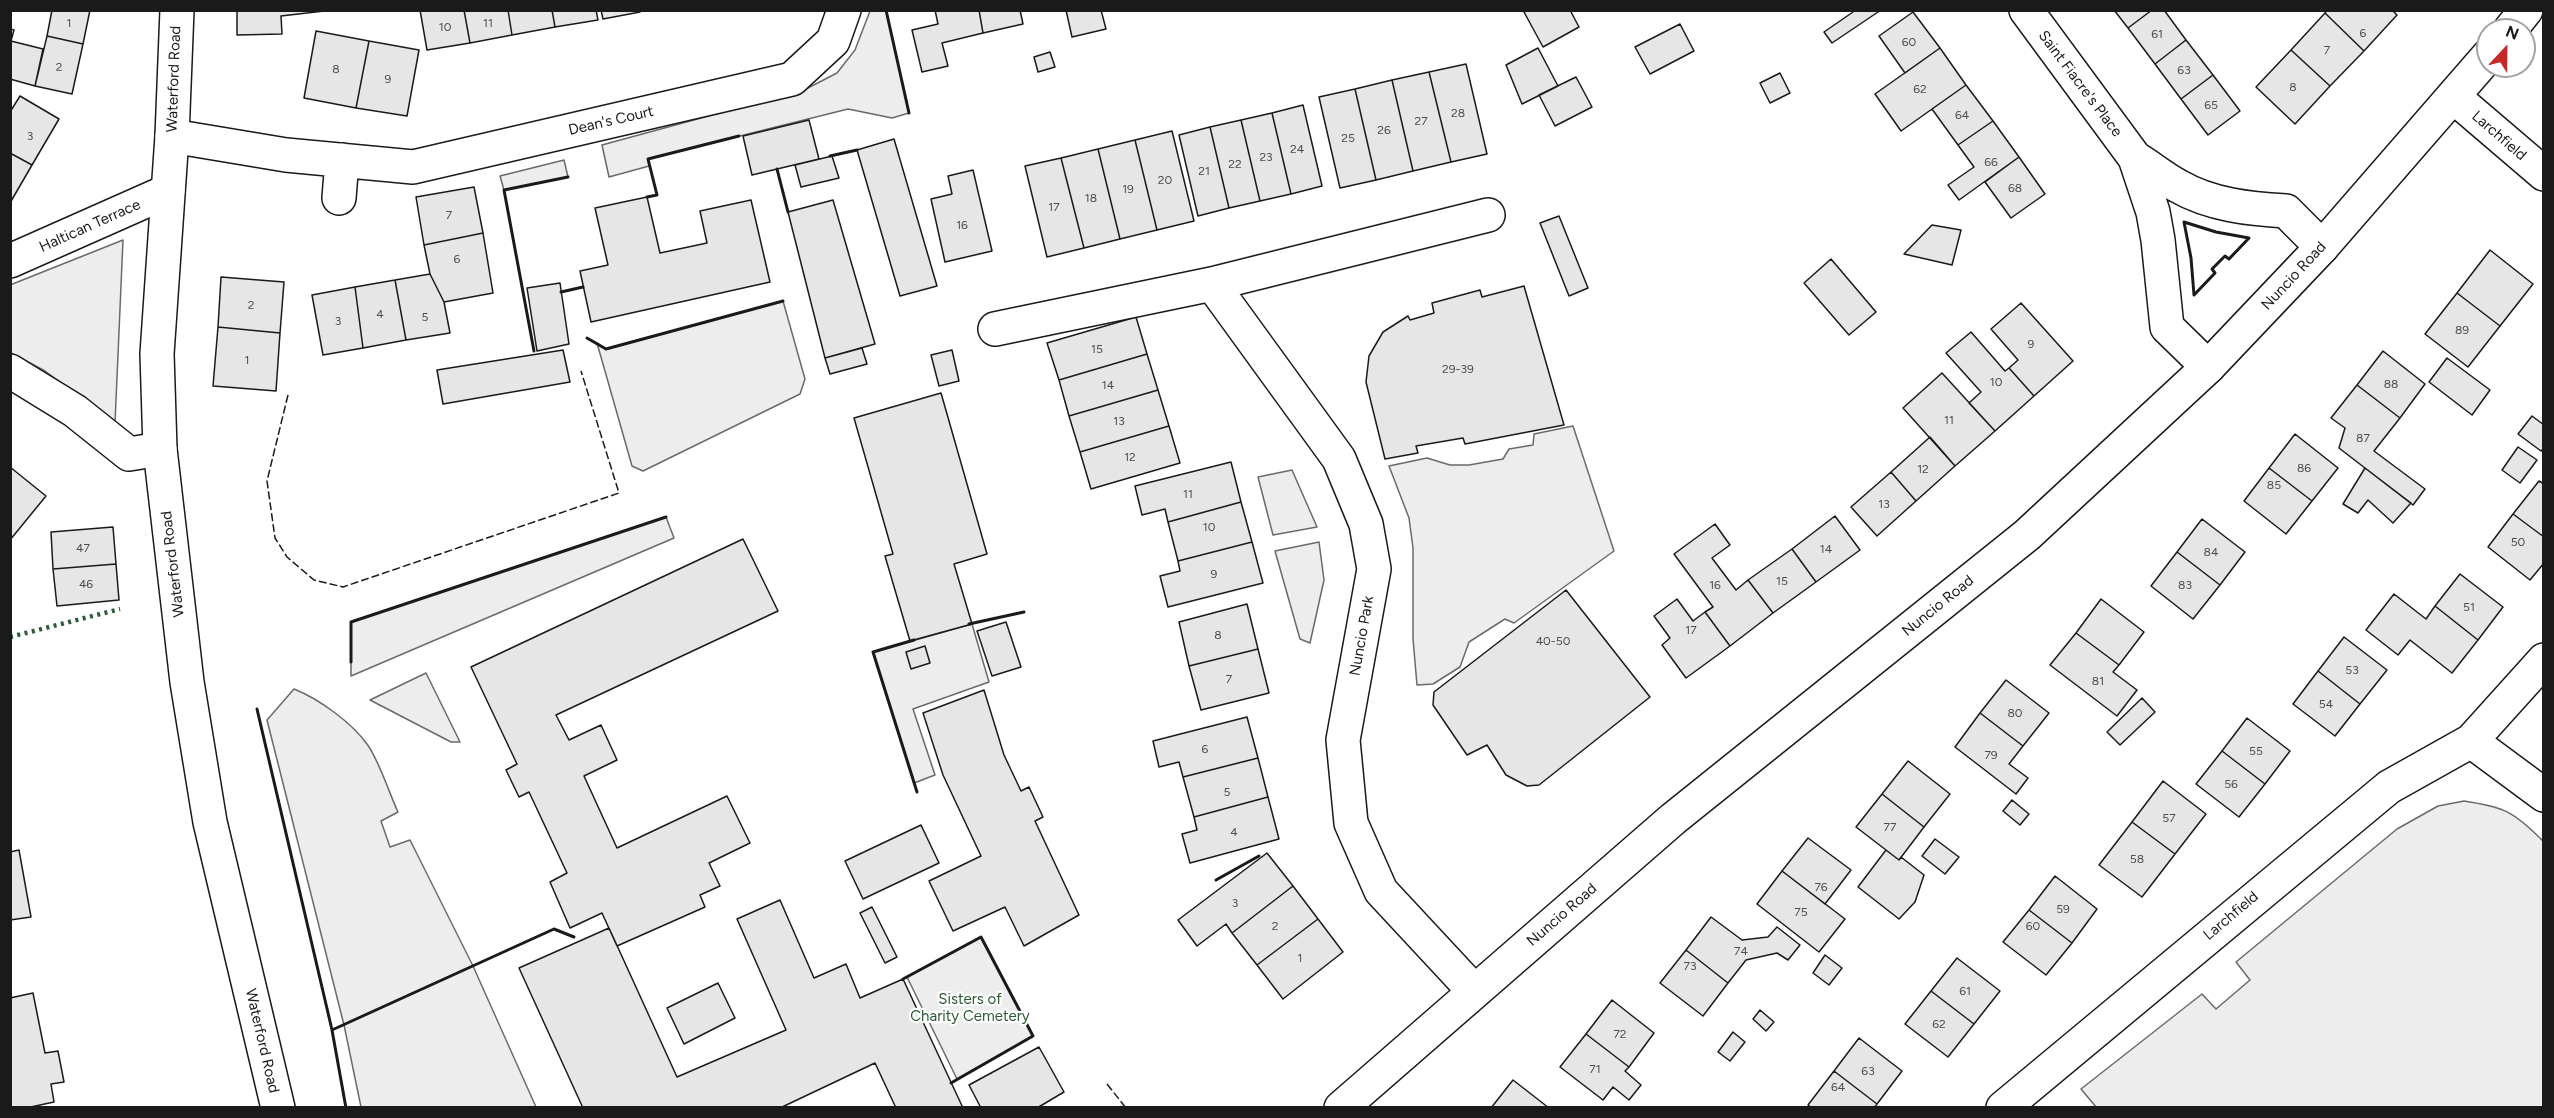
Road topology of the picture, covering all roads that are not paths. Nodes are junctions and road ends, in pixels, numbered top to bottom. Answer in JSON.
{"nodes":[{"id":1,"x":177,"y":10,"type":"edge"},
{"id":2,"x":844,"y":10,"type":"edge"},
{"id":3,"x":2026,"y":10,"type":"edge"},
{"id":4,"x":2476,"y":70,"type":"edge"},
{"id":5,"x":2454,"y":97,"type":"junction"},
{"id":6,"x":172,"y":136,"type":"junction"},
{"id":7,"x":2135,"y":158,"type":"junction"},
{"id":8,"x":342,"y":160,"type":"junction"},
{"id":9,"x":2544,"y":174,"type":"edge"},
{"id":10,"x":168,"y":191,"type":"junction"},
{"id":11,"x":339,"y":198,"type":"dead end"},
{"id":12,"x":1488,"y":215,"type":"dead end"},
{"id":13,"x":2322,"y":247,"type":"junction"},
{"id":14,"x":10,"y":261,"type":"edge"},
{"id":15,"x":1212,"y":284,"type":"junction"},
{"id":16,"x":995,"y":329,"type":"dead end"},
{"id":17,"x":2208,"y":367,"type":"junction"},
{"id":18,"x":10,"y":371,"type":"edge"},
{"id":19,"x":160,"y":448,"type":"junction"},
{"id":20,"x":2544,"y":660,"type":"edge"},
{"id":21,"x":2471,"y":741,"type":"junction"},
{"id":22,"x":2544,"y":795,"type":"edge"},
{"id":23,"x":1474,"y":991,"type":"junction"},
{"id":24,"x":278,"y":1107,"type":"edge"},
{"id":25,"x":1341,"y":1107,"type":"edge"},
{"id":26,"x":2003,"y":1107,"type":"edge"}],
"edges":[{"from":1,"to":6,"type":"street","name":"Waterford Road"},
{"from":2,"to":8,"type":"street","name":"Dean's Court"},
{"from":3,"to":7,"type":"street","name":"Saint Fiacre's Place"},
{"from":4,"to":5,"type":"street","name":"Nuncio Road"},
{"from":5,"to":9,"type":"street","name":"Larchfield"},
{"from":5,"to":13,"type":"street","name":"Nuncio Road"},
{"from":6,"to":8,"type":"street","name":"Dean's Court"},
{"from":6,"to":10,"type":"street","name":"Waterford Road"},
{"from":7,"to":13,"type":"street","name":"Saint Fiacre's Place"},
{"from":7,"to":17,"type":"street","name":"Saint Fiacre's Place"},
{"from":8,"to":11,"type":"street"},
{"from":10,"to":14,"type":"street","name":"Haltican Terrace"},
{"from":10,"to":19,"type":"street","name":"Waterford Road"},
{"from":12,"to":15,"type":"street"},
{"from":13,"to":17,"type":"street","name":"Nuncio Road"},
{"from":15,"to":16,"type":"street"},
{"from":15,"to":23,"type":"street","name":"Nuncio Park"},
{"from":17,"to":23,"type":"street","name":"Nuncio Road"},
{"from":18,"to":19,"type":"street"},
{"from":19,"to":24,"type":"street","name":"Waterford Road"},
{"from":20,"to":21,"type":"street","name":"Larchfield"},
{"from":21,"to":22,"type":"street"},
{"from":21,"to":26,"type":"street","name":"Larchfield"},
{"from":23,"to":25,"type":"street","name":"Nuncio Road"}]}
